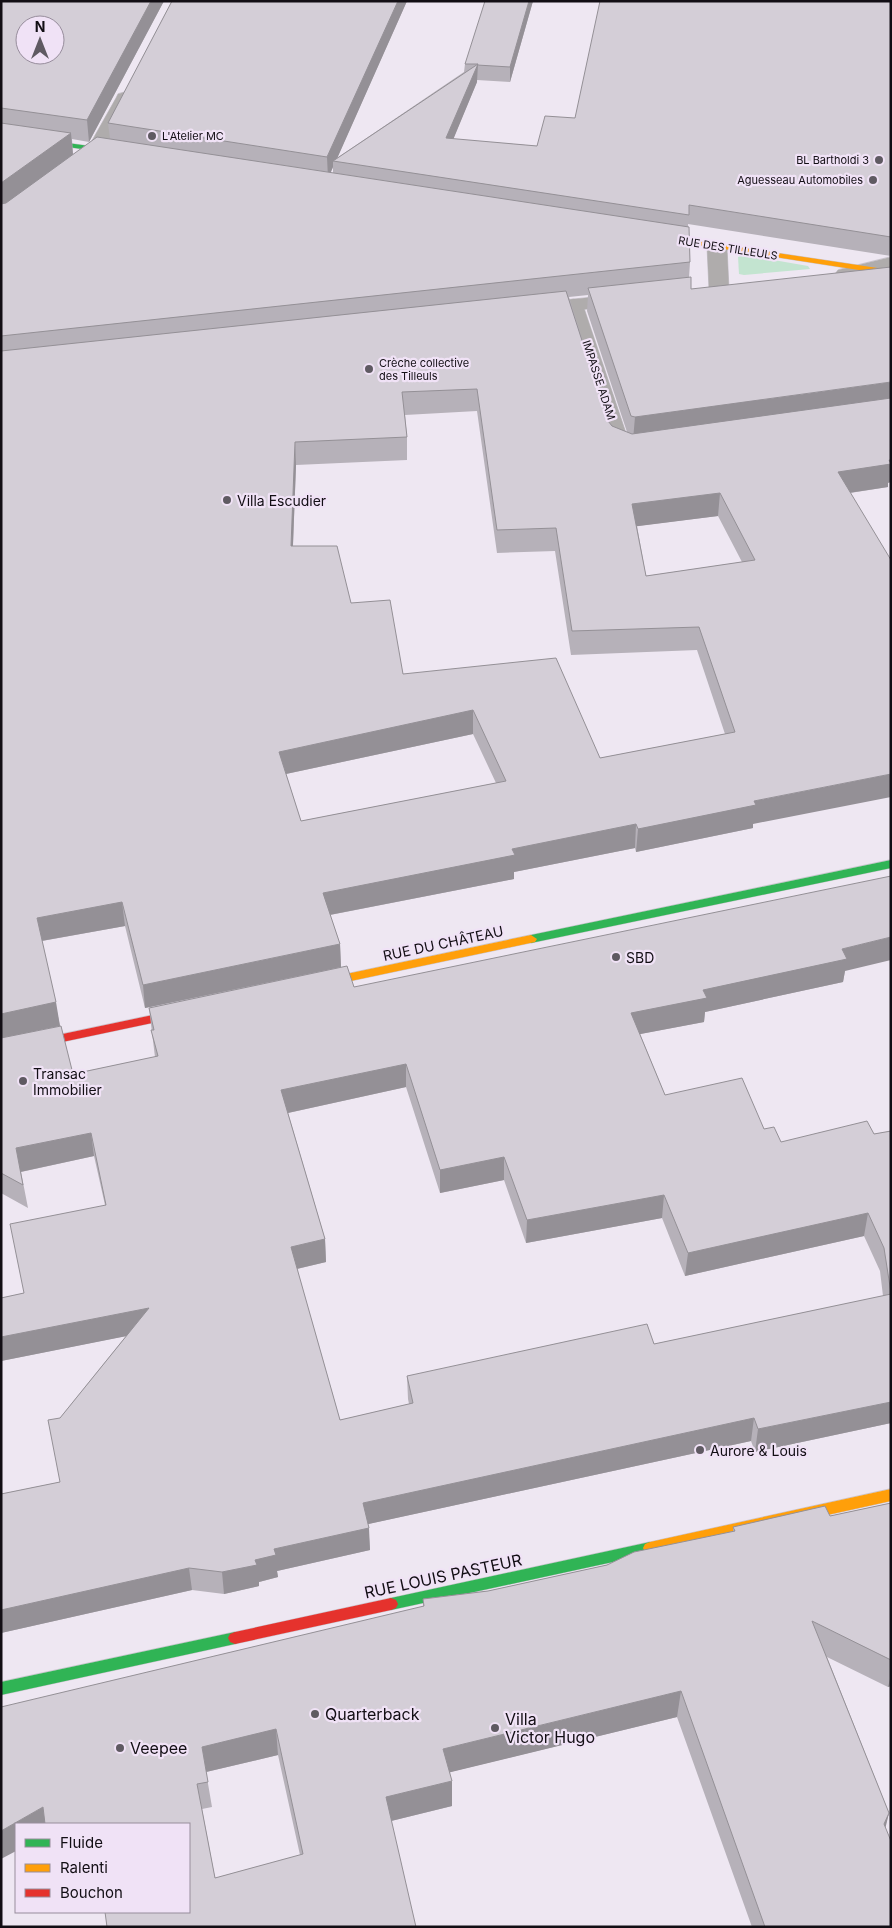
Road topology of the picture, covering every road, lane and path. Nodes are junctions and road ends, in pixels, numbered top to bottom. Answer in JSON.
{"nodes":[{"id":1,"x":132,"y":85,"type":"edge"},
{"id":2,"x":1,"y":136,"type":"edge"},
{"id":3,"x":97,"y":149,"type":"junction"},
{"id":4,"x":129,"y":154,"type":"edge"},
{"id":5,"x":64,"y":174,"type":"edge"},
{"id":6,"x":640,"y":234,"type":"edge"},
{"id":7,"x":717,"y":247,"type":"junction"},
{"id":8,"x":891,"y":263,"type":"edge"},
{"id":9,"x":868,"y":270,"type":"junction"},
{"id":10,"x":891,"y":273,"type":"edge"},
{"id":11,"x":806,"y":279,"type":"edge"},
{"id":12,"x":720,"y":289,"type":"edge"},
{"id":13,"x":648,"y":297,"type":"edge"},
{"id":14,"x":574,"y":305,"type":"junction"},
{"id":15,"x":515,"y":311,"type":"edge"},
{"id":16,"x":640,"y":447,"type":"edge"},
{"id":17,"x":891,"y":864,"type":"edge"},
{"id":18,"x":304,"y":987,"type":"edge"},
{"id":19,"x":197,"y":1010,"type":"edge"},
{"id":20,"x":1,"y":1051,"type":"edge"},
{"id":21,"x":891,"y":1495,"type":"edge"},
{"id":22,"x":1,"y":1690,"type":"edge"}],
"edges":[{"from":1,"to":3,"type":"street"},
{"from":2,"to":3,"type":"street"},
{"from":3,"to":4,"type":"street"},
{"from":3,"to":5,"type":"street"},
{"from":6,"to":7,"type":"street","name":"RUE DES TILLEULS"},
{"from":7,"to":9,"type":"street","name":"RUE DES TILLEULS"},
{"from":7,"to":12,"type":"street"},
{"from":8,"to":9,"type":"street"},
{"from":9,"to":10,"type":"street","name":"RUE DES TILLEULS"},
{"from":9,"to":11,"type":"street"},
{"from":13,"to":14,"type":"street"},
{"from":14,"to":15,"type":"street"},
{"from":14,"to":16,"type":"lane","name":"IMPASSE ADAM"},
{"from":17,"to":18,"type":"street","name":"RUE DU CHÂTEAU"},
{"from":19,"to":20,"type":"street"},
{"from":21,"to":22,"type":"street","name":"RUE LOUIS PASTEUR"}]}
